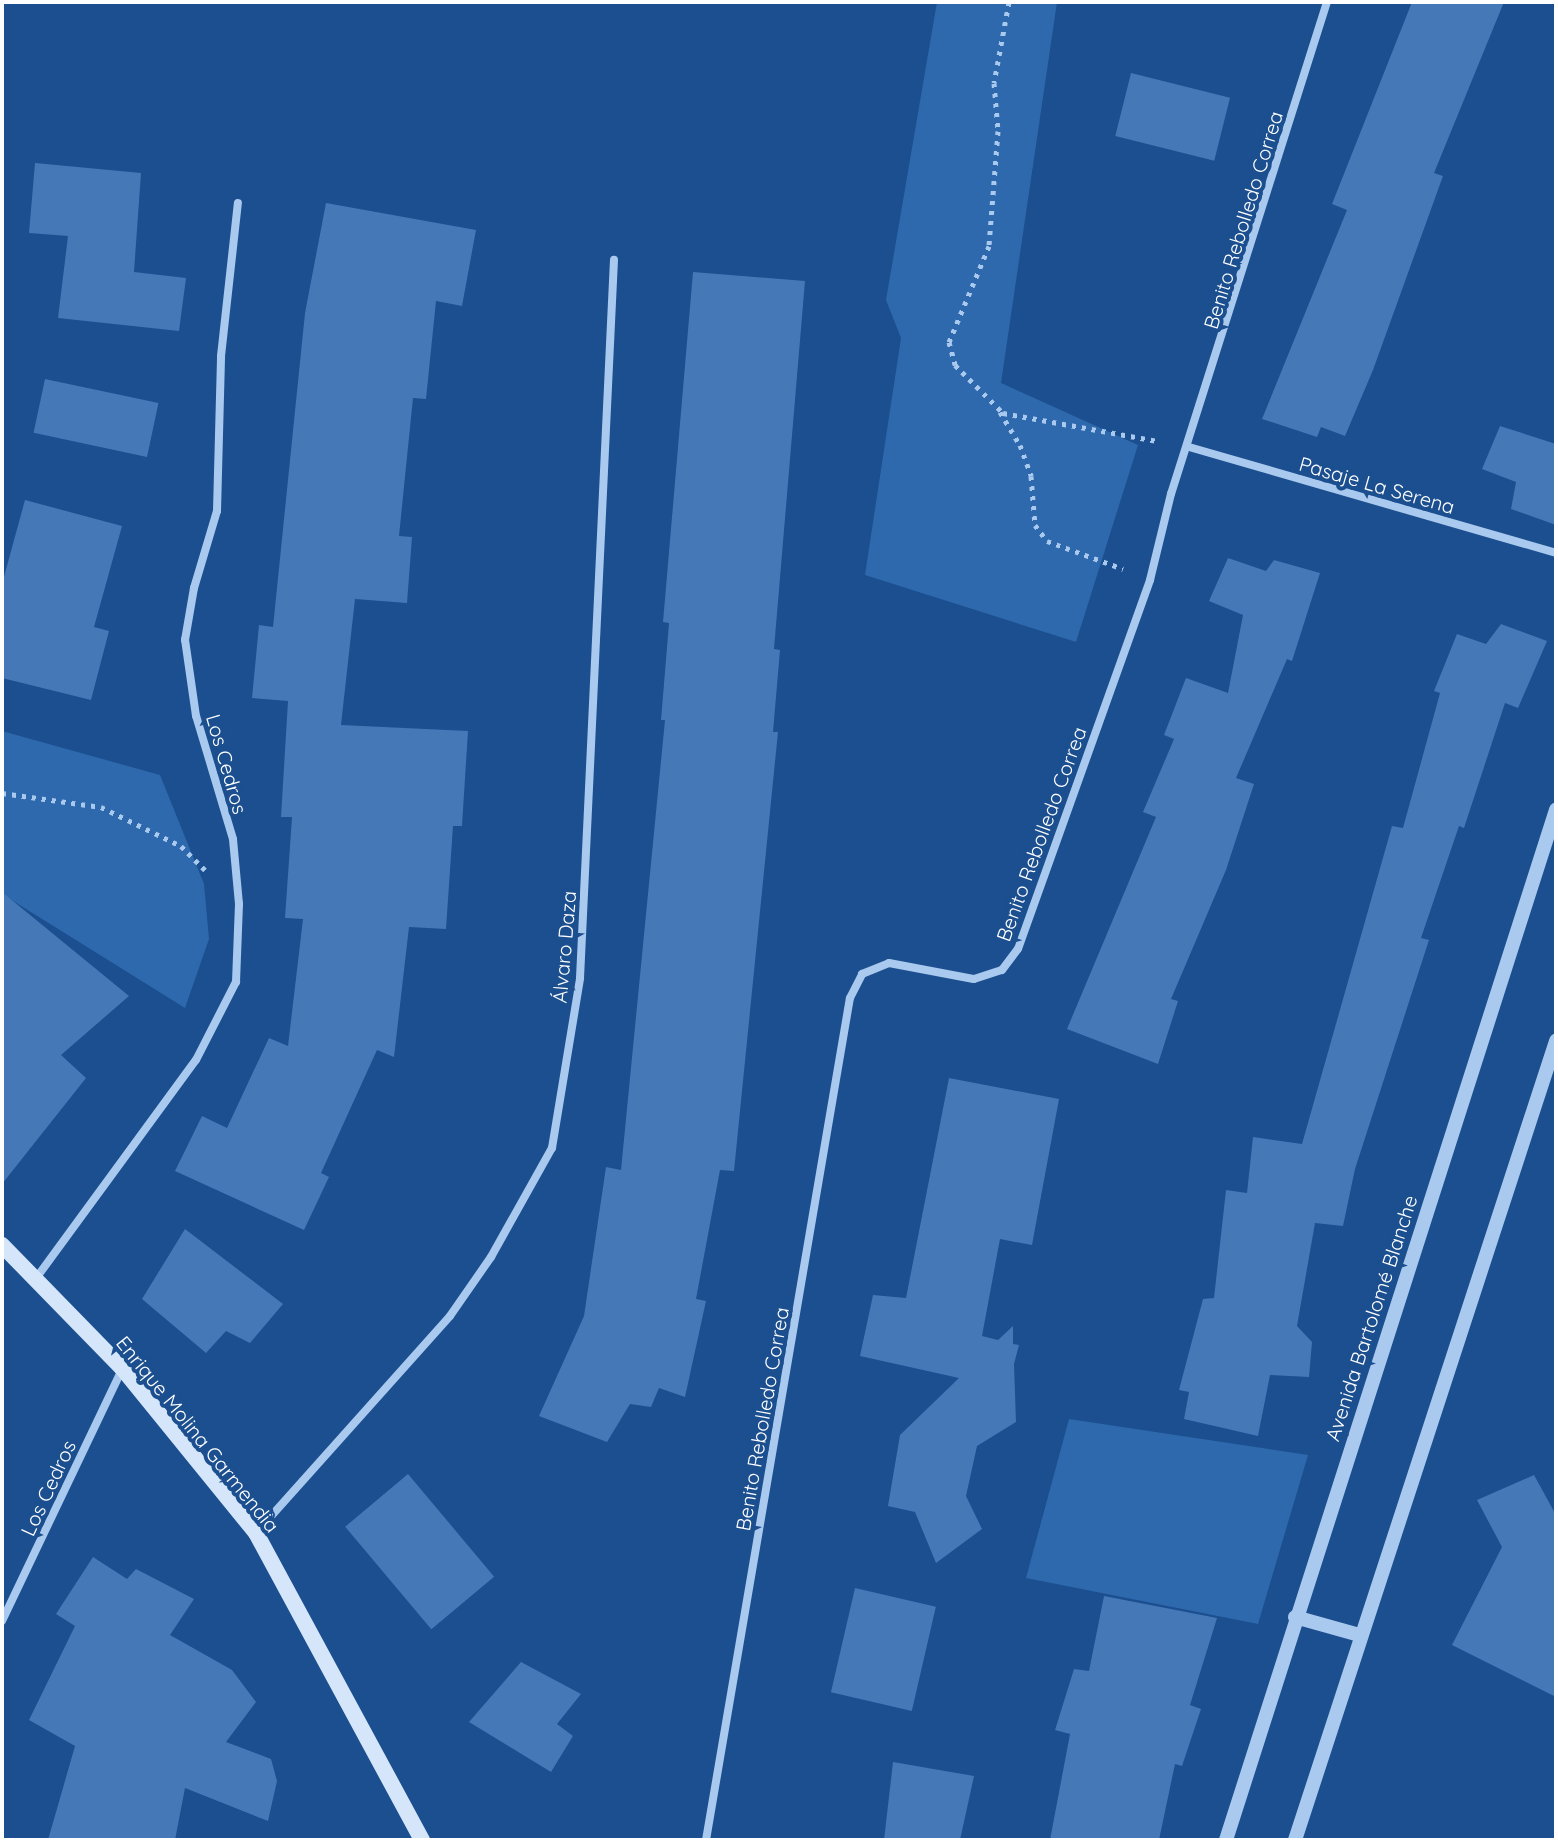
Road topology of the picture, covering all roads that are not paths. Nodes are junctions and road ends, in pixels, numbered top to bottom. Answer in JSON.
{"nodes":[{"id":1,"x":1327,"y":2,"type":"edge"},
{"id":2,"x":238,"y":203,"type":"dead end"},
{"id":3,"x":614,"y":260,"type":"dead end"},
{"id":4,"x":1189,"y":447,"type":"junction"},
{"id":5,"x":1556,"y":553,"type":"edge"},
{"id":6,"x":1556,"y":810,"type":"edge"},
{"id":7,"x":1556,"y":1041,"type":"edge"},
{"id":8,"x":2,"y":1245,"type":"edge"},
{"id":9,"x":37,"y":1277,"type":"junction"},
{"id":10,"x":122,"y":1368,"type":"junction"},
{"id":11,"x":256,"y":1533,"type":"junction"},
{"id":12,"x":1295,"y":1617,"type":"junction"},
{"id":13,"x":2,"y":1621,"type":"edge"},
{"id":14,"x":1359,"y":1635,"type":"junction"},
{"id":15,"x":422,"y":1840,"type":"edge"},
{"id":16,"x":706,"y":1840,"type":"edge"},
{"id":17,"x":1226,"y":1840,"type":"edge"},
{"id":18,"x":1295,"y":1840,"type":"edge"}],
"edges":[{"from":1,"to":4,"type":"street","name":"Benito Rebolledo Correa"},
{"from":2,"to":9,"type":"street","name":"Los Cedros"},
{"from":3,"to":11,"type":"street","name":"Álvaro Daza"},
{"from":4,"to":5,"type":"street","name":"Pasaje La Serena"},
{"from":4,"to":16,"type":"street","name":"Benito Rebolledo Correa"},
{"from":6,"to":12,"type":"street","name":"Avenida Bartolomé Blanche"},
{"from":7,"to":14,"type":"street"},
{"from":8,"to":9,"type":"main road","name":"Enrique Molina Garmendia"},
{"from":9,"to":10,"type":"main road","name":"Enrique Molina Garmendia"},
{"from":10,"to":11,"type":"main road","name":"Enrique Molina Garmendia"},
{"from":10,"to":13,"type":"street","name":"Los Cedros"},
{"from":11,"to":15,"type":"main road","name":"Enrique Molina Garmendia"},
{"from":12,"to":14,"type":"street"},
{"from":12,"to":17,"type":"street","name":"Avenida Bartolomé Blanche"},
{"from":14,"to":18,"type":"street"}]}
